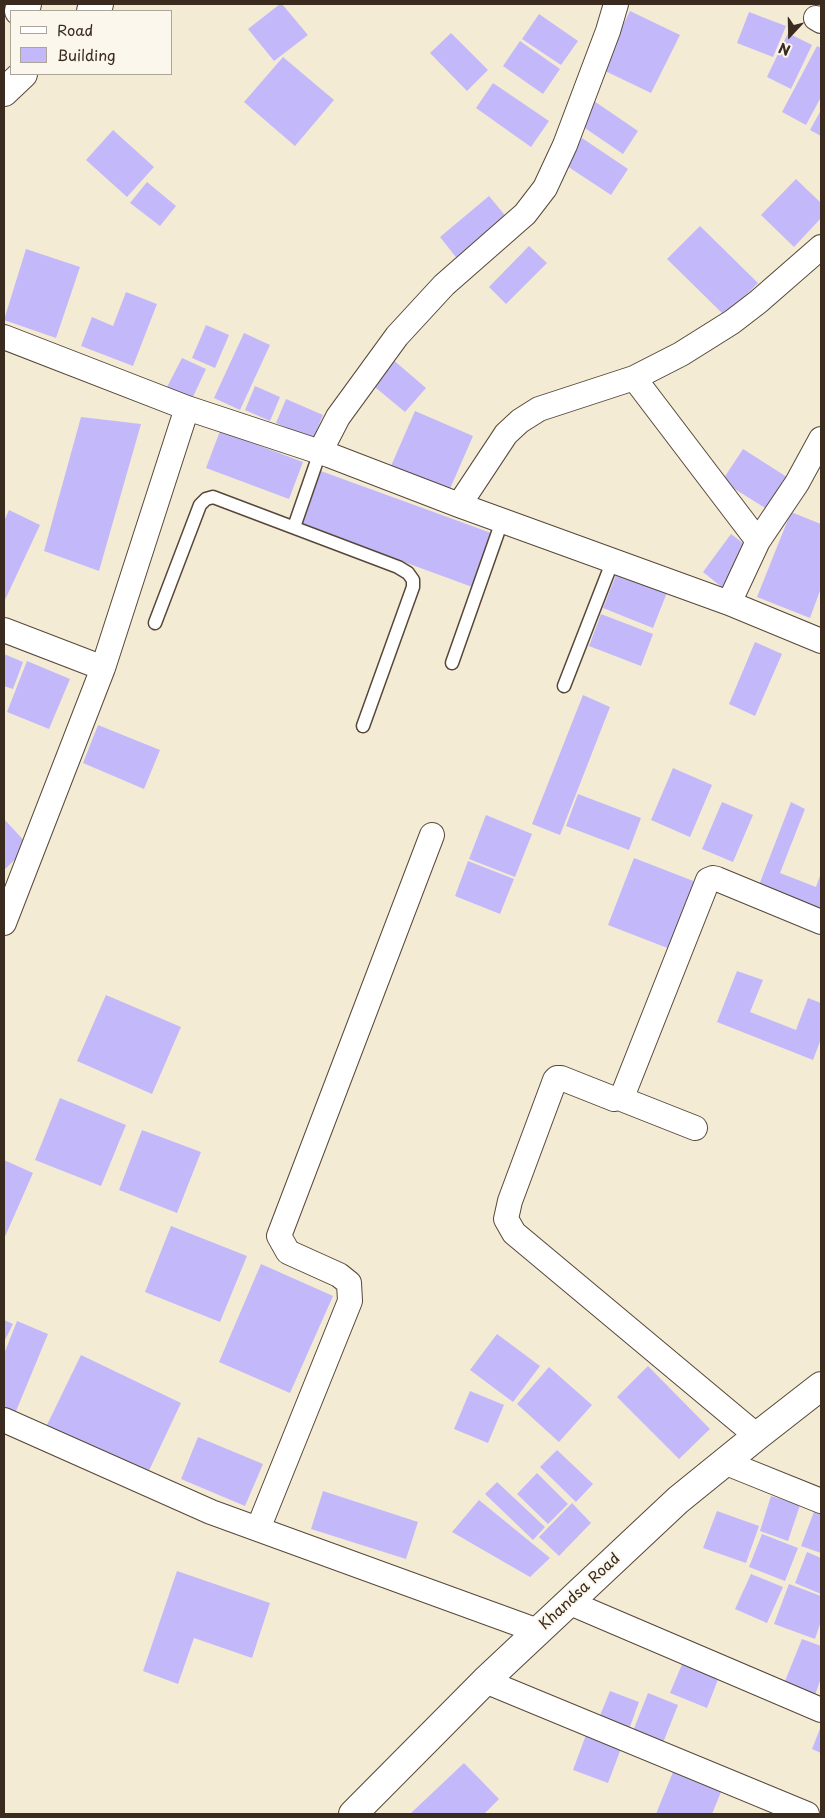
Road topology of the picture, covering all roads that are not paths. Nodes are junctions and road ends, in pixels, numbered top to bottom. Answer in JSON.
{"nodes":[{"id":1,"x":616,"y":4,"type":"edge"},
{"id":2,"x":22,"y":75,"type":"edge"},
{"id":3,"x":4,"y":92,"type":"edge"},
{"id":4,"x":821,"y":247,"type":"edge"},
{"id":5,"x":4,"y":338,"type":"edge"},
{"id":6,"x":634,"y":378,"type":"junction"},
{"id":7,"x":187,"y":408,"type":"junction"},
{"id":8,"x":821,"y":439,"type":"edge"},
{"id":9,"x":320,"y":452,"type":"junction"},
{"id":10,"x":459,"y":505,"type":"junction"},
{"id":11,"x":502,"y":520,"type":"junction"},
{"id":12,"x":294,"y":528,"type":"junction"},
{"id":13,"x":758,"y":541,"type":"junction"},
{"id":14,"x":613,"y":560,"type":"junction"},
{"id":15,"x":729,"y":603,"type":"junction"},
{"id":16,"x":154,"y":623,"type":"dead end"},
{"id":17,"x":4,"y":630,"type":"edge"},
{"id":18,"x":821,"y":641,"type":"edge"},
{"id":19,"x":452,"y":663,"type":"dead end"},
{"id":20,"x":103,"y":668,"type":"junction"},
{"id":21,"x":564,"y":686,"type":"dead end"},
{"id":22,"x":363,"y":726,"type":"dead end"},
{"id":23,"x":432,"y":835,"type":"dead end"},
{"id":24,"x":821,"y":922,"type":"edge"},
{"id":25,"x":4,"y":924,"type":"edge"},
{"id":26,"x":620,"y":1098,"type":"junction"},
{"id":27,"x":695,"y":1128,"type":"dead end"},
{"id":28,"x":821,"y":1386,"type":"edge"},
{"id":29,"x":4,"y":1420,"type":"edge"},
{"id":30,"x":756,"y":1436,"type":"junction"},
{"id":31,"x":724,"y":1462,"type":"junction"},
{"id":32,"x":821,"y":1501,"type":"edge"},
{"id":33,"x":258,"y":1529,"type":"junction"},
{"id":34,"x":568,"y":1602,"type":"junction"},
{"id":35,"x":538,"y":1631,"type":"junction"},
{"id":36,"x":485,"y":1680,"type":"junction"},
{"id":37,"x":821,"y":1710,"type":"edge"},
{"id":38,"x":353,"y":1814,"type":"edge"},
{"id":39,"x":807,"y":1814,"type":"edge"}],
"edges":[{"from":1,"to":9,"type":"street"},
{"from":2,"to":3,"type":"main road"},
{"from":4,"to":6,"type":"street"},
{"from":5,"to":7,"type":"street"},
{"from":6,"to":10,"type":"street"},
{"from":6,"to":13,"type":"street"},
{"from":7,"to":9,"type":"street"},
{"from":7,"to":20,"type":"street"},
{"from":8,"to":13,"type":"street"},
{"from":9,"to":10,"type":"street"},
{"from":9,"to":12,"type":"lane"},
{"from":10,"to":11,"type":"street"},
{"from":11,"to":14,"type":"street"},
{"from":11,"to":19,"type":"lane"},
{"from":12,"to":16,"type":"lane"},
{"from":12,"to":22,"type":"lane"},
{"from":13,"to":15,"type":"street"},
{"from":14,"to":15,"type":"street"},
{"from":14,"to":21,"type":"lane"},
{"from":15,"to":18,"type":"street"},
{"from":17,"to":20,"type":"street"},
{"from":20,"to":25,"type":"street"},
{"from":23,"to":33,"type":"street"},
{"from":24,"to":26,"type":"street"},
{"from":26,"to":27,"type":"street"},
{"from":26,"to":30,"type":"street"},
{"from":28,"to":30,"type":"main road","name":"Khandsa Road"},
{"from":29,"to":33,"type":"street"},
{"from":30,"to":31,"type":"main road","name":"Khandsa Road"},
{"from":31,"to":32,"type":"street"},
{"from":31,"to":34,"type":"main road","name":"Khandsa Road"},
{"from":33,"to":35,"type":"street"},
{"from":34,"to":35,"type":"main road","name":"Khandsa Road"},
{"from":34,"to":37,"type":"street"},
{"from":35,"to":36,"type":"main road","name":"Khandsa Road"},
{"from":36,"to":38,"type":"main road","name":"Khandsa Road"},
{"from":36,"to":39,"type":"street"}]}
